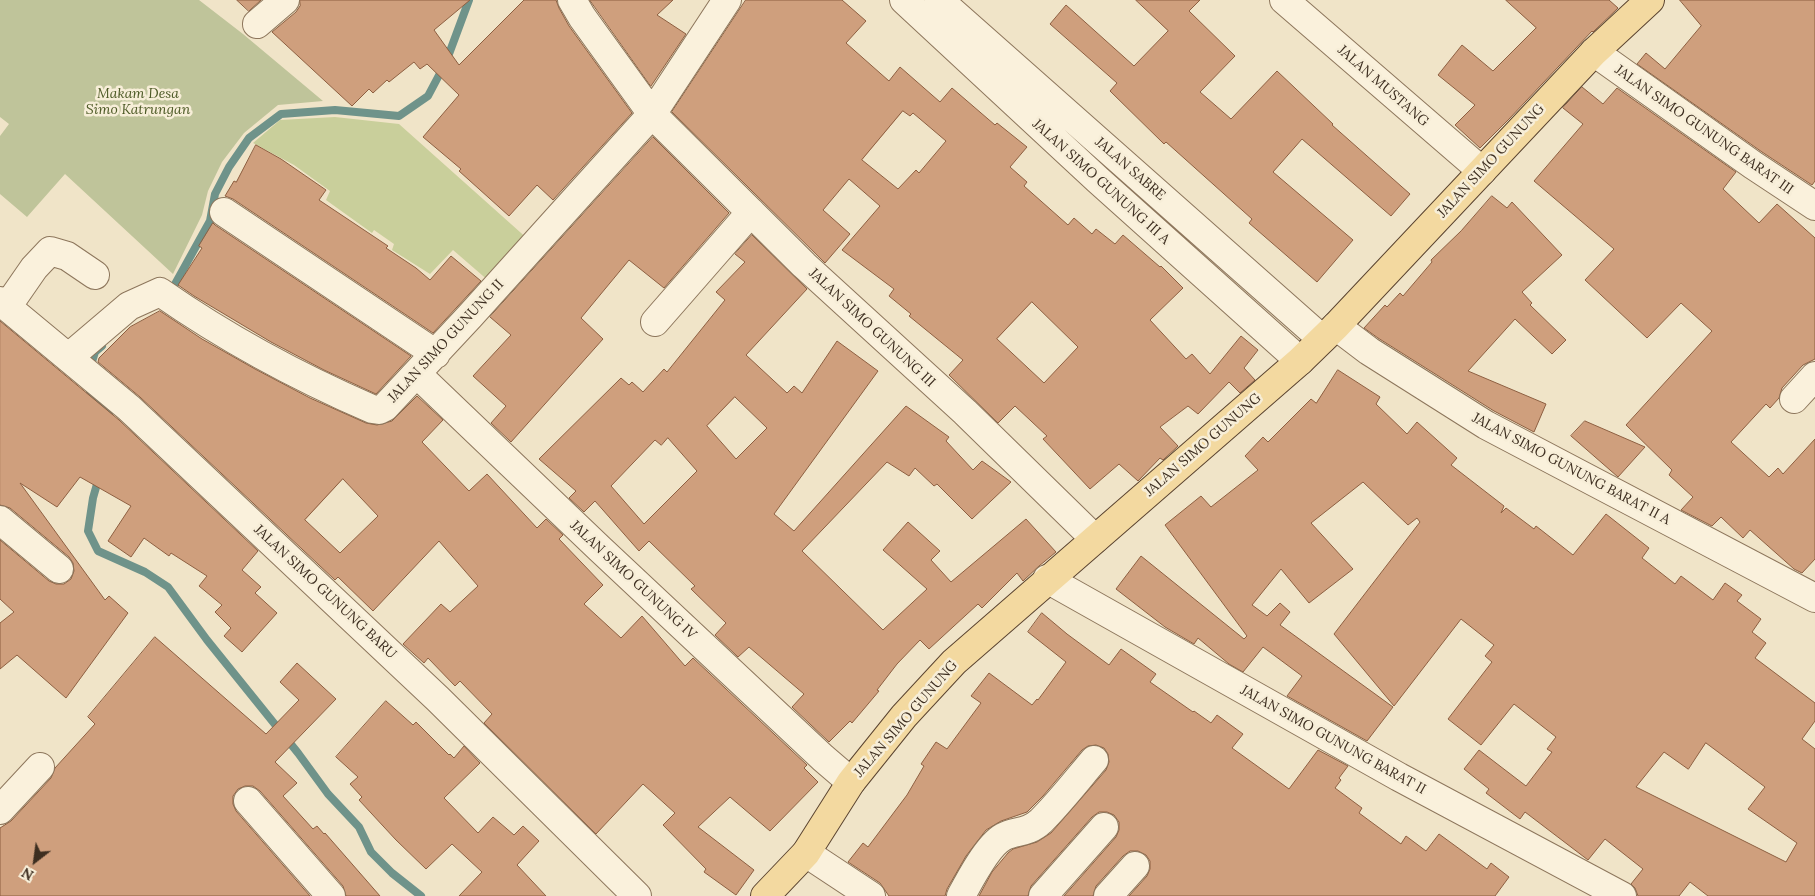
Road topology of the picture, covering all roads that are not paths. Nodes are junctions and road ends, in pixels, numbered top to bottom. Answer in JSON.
{"nodes":[{"id":1,"x":284,"y":0,"type":"edge"},
{"id":2,"x":572,"y":0,"type":"edge"},
{"id":3,"x":727,"y":0,"type":"edge"},
{"id":4,"x":904,"y":0,"type":"edge"},
{"id":5,"x":939,"y":0,"type":"edge"},
{"id":6,"x":1284,"y":0,"type":"edge"},
{"id":7,"x":1647,"y":1,"type":"edge"},
{"id":8,"x":257,"y":24,"type":"dead end"},
{"id":9,"x":1594,"y":52,"type":"junction"},
{"id":10,"x":652,"y":114,"type":"junction"},
{"id":11,"x":1482,"y":172,"type":"junction"},
{"id":12,"x":1815,"y":206,"type":"edge"},
{"id":13,"x":224,"y":212,"type":"dead end"},
{"id":14,"x":751,"y":212,"type":"junction"},
{"id":15,"x":95,"y":275,"type":"dead end"},
{"id":16,"x":4,"y":304,"type":"edge"},
{"id":17,"x":655,"y":322,"type":"dead end"},
{"id":18,"x":1329,"y":333,"type":"junction"},
{"id":19,"x":436,"y":354,"type":"junction"},
{"id":20,"x":1300,"y":361,"type":"junction"},
{"id":21,"x":82,"y":368,"type":"junction"},
{"id":22,"x":417,"y":374,"type":"junction"},
{"id":23,"x":1815,"y":376,"type":"edge"},
{"id":24,"x":1794,"y":399,"type":"dead end"},
{"id":25,"x":0,"y":520,"type":"edge"},
{"id":26,"x":1096,"y":539,"type":"junction"},
{"id":27,"x":59,"y":569,"type":"dead end"},
{"id":28,"x":1048,"y":579,"type":"junction"},
{"id":29,"x":1815,"y":598,"type":"edge"},
{"id":30,"x":1094,"y":760,"type":"dead end"},
{"id":31,"x":40,"y":767,"type":"dead end"},
{"id":32,"x":851,"y":782,"type":"junction"},
{"id":33,"x":248,"y":802,"type":"dead end"},
{"id":34,"x":0,"y":810,"type":"edge"},
{"id":35,"x":1104,"y":827,"type":"dead end"},
{"id":36,"x":806,"y":853,"type":"junction"},
{"id":37,"x":1135,"y":866,"type":"dead end"},
{"id":38,"x":331,"y":896,"type":"edge"},
{"id":39,"x":637,"y":896,"type":"edge"},
{"id":40,"x":765,"y":896,"type":"edge"},
{"id":41,"x":871,"y":896,"type":"edge"},
{"id":42,"x":961,"y":896,"type":"edge"},
{"id":43,"x":1043,"y":896,"type":"edge"},
{"id":44,"x":1108,"y":896,"type":"edge"},
{"id":45,"x":1622,"y":896,"type":"edge"}],
"edges":[{"from":1,"to":8,"type":"street"},
{"from":2,"to":10,"type":"street","name":"JALAN SIMO GUNUNG III"},
{"from":3,"to":10,"type":"street","name":"JALAN SIMO GUNUNG II"},
{"from":4,"to":20,"type":"street","name":"JALAN SIMO GUNUNG III A"},
{"from":5,"to":18,"type":"street","name":"JALAN SABRE"},
{"from":6,"to":11,"type":"street","name":"JALAN MUSTANG"},
{"from":7,"to":9,"type":"main road","name":"JALAN SIMO GUNUNG"},
{"from":9,"to":11,"type":"main road","name":"JALAN SIMO GUNUNG"},
{"from":9,"to":12,"type":"street","name":"JALAN SIMO GUNUNG BARAT III"},
{"from":10,"to":14,"type":"street","name":"JALAN SIMO GUNUNG III"},
{"from":10,"to":19,"type":"street","name":"JALAN SIMO GUNUNG II"},
{"from":11,"to":18,"type":"main road","name":"JALAN SIMO GUNUNG"},
{"from":13,"to":19,"type":"street"},
{"from":14,"to":17,"type":"street"},
{"from":14,"to":26,"type":"street","name":"JALAN SIMO GUNUNG III"},
{"from":15,"to":16,"type":"street"},
{"from":16,"to":21,"type":"street","name":"JALAN SIMO GUNUNG BARU"},
{"from":18,"to":20,"type":"main road","name":"JALAN SIMO GUNUNG"},
{"from":18,"to":29,"type":"street","name":"JALAN SIMO GUNUNG BARAT II A"},
{"from":19,"to":22,"type":"street","name":"JALAN SIMO GUNUNG II"},
{"from":20,"to":26,"type":"main road","name":"JALAN SIMO GUNUNG"},
{"from":21,"to":22,"type":"street","name":"JALAN SIMO GUNUNG II"},
{"from":21,"to":39,"type":"street","name":"JALAN SIMO GUNUNG BARU"},
{"from":22,"to":32,"type":"street","name":"JALAN SIMO GUNUNG IV"},
{"from":23,"to":24,"type":"street"},
{"from":25,"to":27,"type":"street"},
{"from":26,"to":28,"type":"main road","name":"JALAN SIMO GUNUNG"},
{"from":28,"to":32,"type":"main road","name":"JALAN SIMO GUNUNG"},
{"from":28,"to":45,"type":"street","name":"JALAN SIMO GUNUNG BARAT II"},
{"from":30,"to":42,"type":"street"},
{"from":31,"to":34,"type":"street"},
{"from":32,"to":36,"type":"main road","name":"JALAN SIMO GUNUNG"},
{"from":33,"to":38,"type":"street"},
{"from":35,"to":43,"type":"street"},
{"from":36,"to":40,"type":"main road","name":"JALAN SIMO GUNUNG"},
{"from":36,"to":41,"type":"street"},
{"from":37,"to":44,"type":"street"}]}
